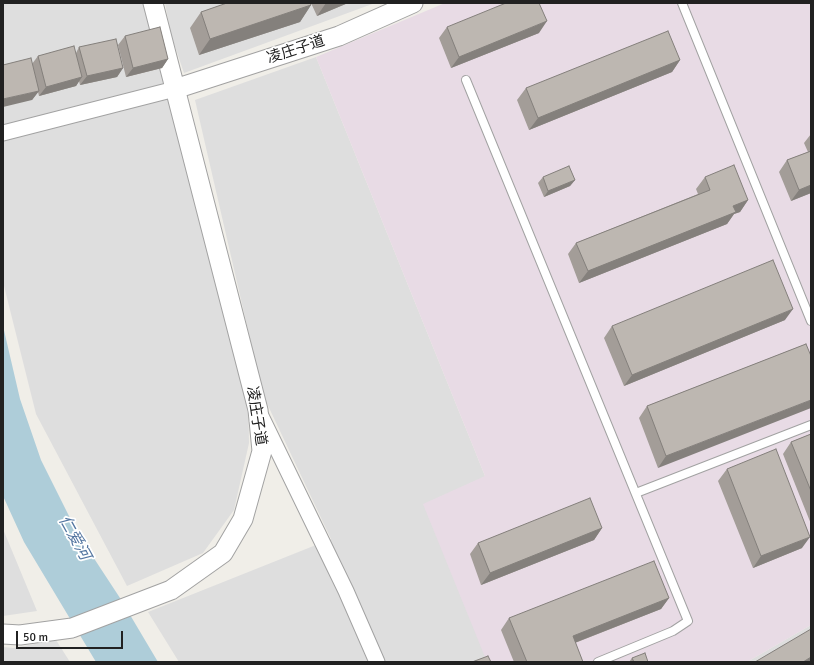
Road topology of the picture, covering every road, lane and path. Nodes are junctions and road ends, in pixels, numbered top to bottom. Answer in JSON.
{"nodes":[{"id":1,"x":153,"y":3,"type":"edge"},
{"id":2,"x":413,"y":3,"type":"edge"},
{"id":3,"x":682,"y":3,"type":"edge"},
{"id":4,"x":466,"y":80,"type":"dead end"},
{"id":5,"x":175,"y":89,"type":"junction"},
{"id":6,"x":3,"y":133,"type":"edge"},
{"id":7,"x":811,"y":321,"type":"edge"},
{"id":8,"x":258,"y":410,"type":"junction"},
{"id":9,"x":811,"y":425,"type":"edge"},
{"id":10,"x":636,"y":493,"type":"junction"},
{"id":11,"x":3,"y":634,"type":"edge"},
{"id":12,"x":377,"y":662,"type":"edge"},
{"id":13,"x":598,"y":662,"type":"edge"}],
"edges":[{"from":1,"to":5,"type":"street","name":"凌庄子道"},
{"from":2,"to":5,"type":"street","name":"凌庄子道"},
{"from":3,"to":7,"type":"lane"},
{"from":4,"to":10,"type":"lane"},
{"from":5,"to":6,"type":"street"},
{"from":5,"to":8,"type":"street","name":"凌庄子道"},
{"from":8,"to":11,"type":"street","name":"凌庄子道"},
{"from":8,"to":12,"type":"street"},
{"from":9,"to":10,"type":"lane"},
{"from":10,"to":13,"type":"lane"}]}
